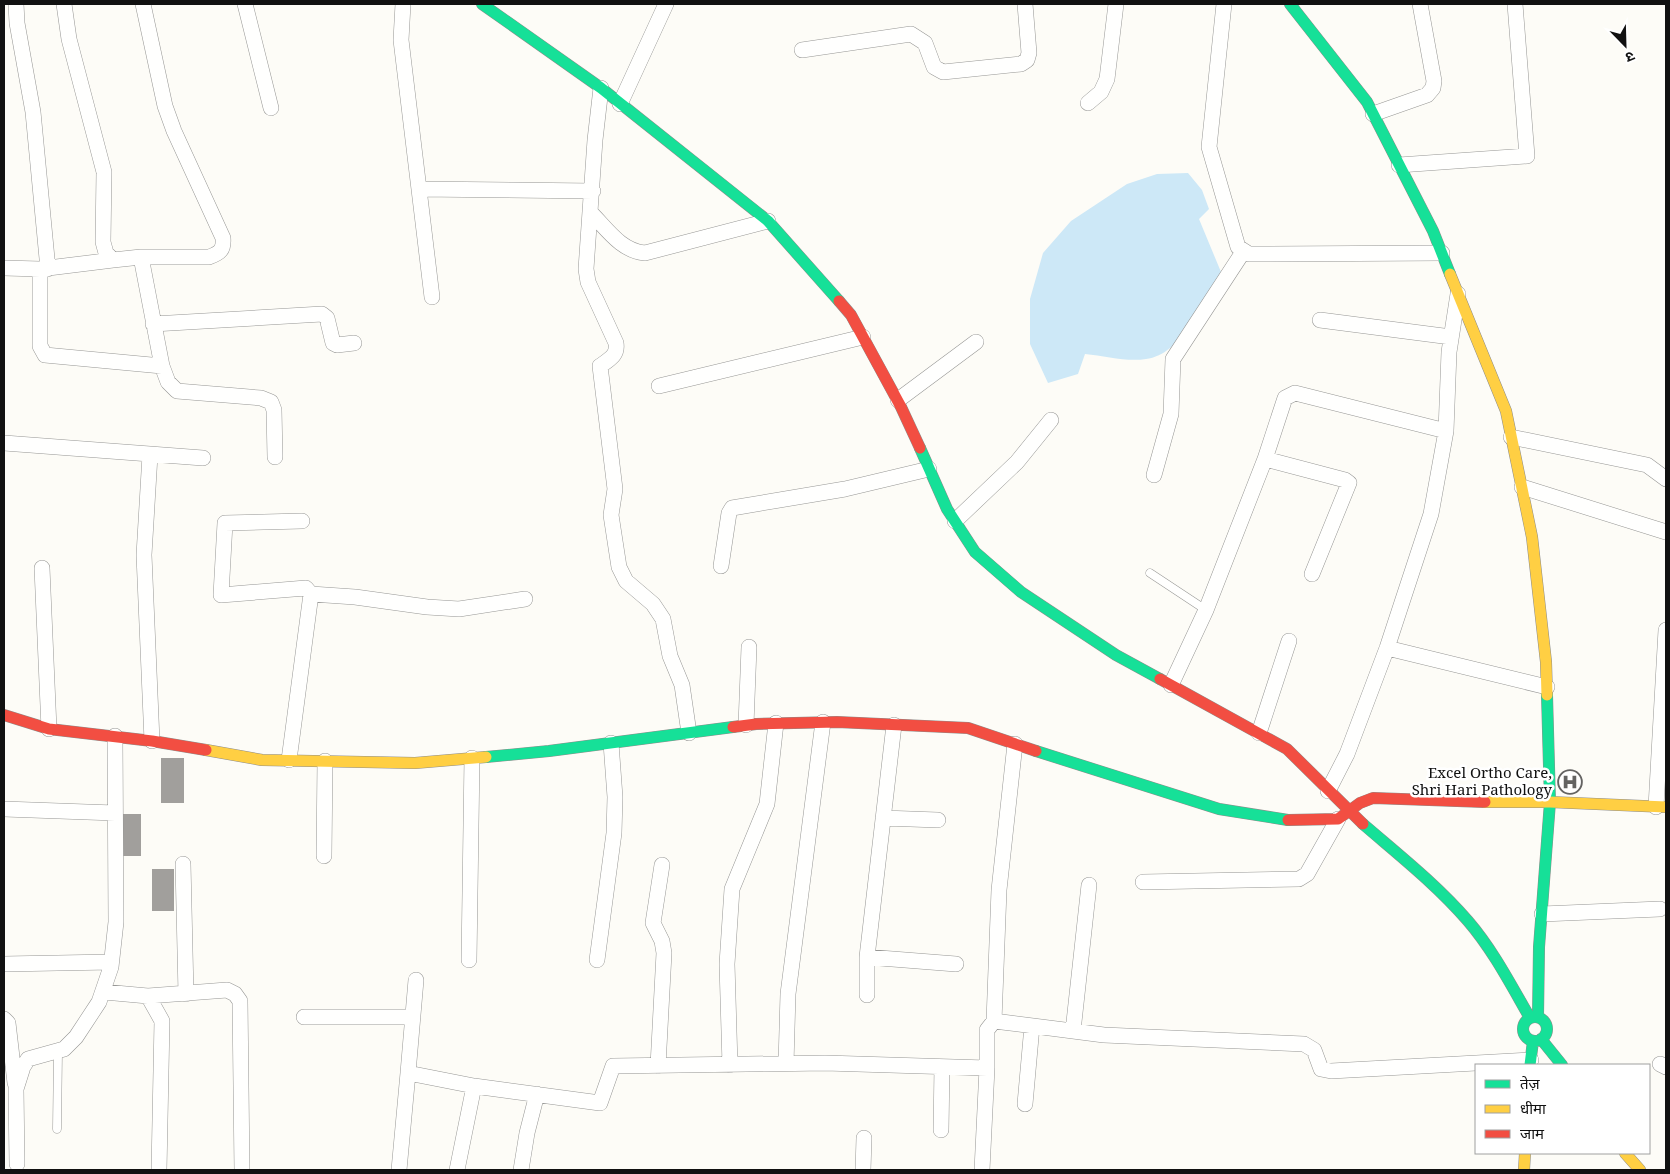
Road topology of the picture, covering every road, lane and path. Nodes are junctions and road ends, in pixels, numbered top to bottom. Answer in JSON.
{"nodes":[{"id":1,"x":16,"y":4,"type":"edge"},
{"id":2,"x":64,"y":4,"type":"edge"},
{"id":3,"x":143,"y":4,"type":"edge"},
{"id":4,"x":246,"y":4,"type":"edge"},
{"id":5,"x":403,"y":4,"type":"edge"},
{"id":6,"x":482,"y":4,"type":"edge"},
{"id":7,"x":666,"y":4,"type":"edge"},
{"id":8,"x":1026,"y":4,"type":"edge"},
{"id":9,"x":1116,"y":4,"type":"edge"},
{"id":10,"x":1224,"y":4,"type":"edge"},
{"id":11,"x":1290,"y":4,"type":"edge"},
{"id":12,"x":1420,"y":4,"type":"edge"},
{"id":13,"x":1515,"y":4,"type":"edge"},
{"id":14,"x":10,"y":24,"type":"edge"},
{"id":15,"x":802,"y":50,"type":"dead end"},
{"id":16,"x":601,"y":88,"type":"junction"},
{"id":17,"x":1088,"y":103,"type":"dead end"},
{"id":18,"x":620,"y":104,"type":"junction"},
{"id":19,"x":271,"y":108,"type":"dead end"},
{"id":20,"x":1373,"y":114,"type":"junction"},
{"id":21,"x":1400,"y":165,"type":"junction"},
{"id":22,"x":419,"y":189,"type":"junction"},
{"id":23,"x":592,"y":191,"type":"junction"},
{"id":24,"x":591,"y":213,"type":"junction"},
{"id":25,"x":768,"y":221,"type":"junction"},
{"id":26,"x":1243,"y":252,"type":"junction"},
{"id":27,"x":1442,"y":253,"type":"junction"},
{"id":28,"x":140,"y":257,"type":"junction"},
{"id":29,"x":113,"y":260,"type":"junction"},
{"id":30,"x":4,"y":268,"type":"edge"},
{"id":31,"x":44,"y":269,"type":"junction"},
{"id":32,"x":1458,"y":292,"type":"junction"},
{"id":33,"x":432,"y":297,"type":"dead end"},
{"id":34,"x":1320,"y":320,"type":"dead end"},
{"id":35,"x":153,"y":324,"type":"junction"},
{"id":36,"x":863,"y":337,"type":"junction"},
{"id":37,"x":1451,"y":337,"type":"junction"},
{"id":38,"x":976,"y":342,"type":"dead end"},
{"id":39,"x":354,"y":344,"type":"dead end"},
{"id":40,"x":162,"y":366,"type":"junction"},
{"id":41,"x":659,"y":386,"type":"dead end"},
{"id":42,"x":898,"y":400,"type":"junction"},
{"id":43,"x":1051,"y":420,"type":"dead end"},
{"id":44,"x":1446,"y":431,"type":"junction"},
{"id":45,"x":1512,"y":437,"type":"junction"},
{"id":46,"x":4,"y":443,"type":"edge"},
{"id":47,"x":150,"y":454,"type":"junction"},
{"id":48,"x":275,"y":457,"type":"dead end"},
{"id":49,"x":203,"y":458,"type":"dead end"},
{"id":50,"x":1264,"y":459,"type":"junction"},
{"id":51,"x":930,"y":469,"type":"junction"},
{"id":52,"x":1154,"y":475,"type":"dead end"},
{"id":53,"x":1666,"y":479,"type":"edge"},
{"id":54,"x":1522,"y":487,"type":"junction"},
{"id":55,"x":302,"y":521,"type":"dead end"},
{"id":56,"x":955,"y":521,"type":"junction"},
{"id":57,"x":1666,"y":532,"type":"edge"},
{"id":58,"x":722,"y":566,"type":"dead end"},
{"id":59,"x":42,"y":568,"type":"dead end"},
{"id":60,"x":1150,"y":573,"type":"dead end"},
{"id":61,"x":1312,"y":574,"type":"dead end"},
{"id":62,"x":311,"y":594,"type":"junction"},
{"id":63,"x":525,"y":599,"type":"dead end"},
{"id":64,"x":1206,"y":610,"type":"junction"},
{"id":65,"x":1666,"y":630,"type":"edge"},
{"id":66,"x":1289,"y":641,"type":"dead end"},
{"id":67,"x":749,"y":647,"type":"dead end"},
{"id":68,"x":1387,"y":648,"type":"junction"},
{"id":69,"x":1171,"y":685,"type":"junction"},
{"id":70,"x":1547,"y":687,"type":"junction"},
{"id":71,"x":1664,"y":698,"type":"edge"},
{"id":72,"x":4,"y":715,"type":"edge"},
{"id":73,"x":823,"y":722,"type":"junction"},
{"id":74,"x":776,"y":723,"type":"junction"},
{"id":75,"x":746,"y":725,"type":"junction"},
{"id":76,"x":894,"y":725,"type":"junction"},
{"id":77,"x":49,"y":729,"type":"junction"},
{"id":78,"x":689,"y":732,"type":"junction"},
{"id":79,"x":1259,"y":733,"type":"junction"},
{"id":80,"x":115,"y":736,"type":"junction"},
{"id":81,"x":152,"y":741,"type":"junction"},
{"id":82,"x":611,"y":743,"type":"junction"},
{"id":83,"x":1015,"y":744,"type":"junction"},
{"id":84,"x":472,"y":758,"type":"junction"},
{"id":85,"x":289,"y":760,"type":"junction"},
{"id":86,"x":324,"y":761,"type":"junction"},
{"id":87,"x":1328,"y":791,"type":"junction"},
{"id":88,"x":1550,"y":802,"type":"junction"},
{"id":89,"x":1661,"y":807,"type":"edge"},
{"id":90,"x":4,"y":809,"type":"edge"},
{"id":91,"x":115,"y":813,"type":"junction"},
{"id":92,"x":1343,"y":815,"type":"junction"},
{"id":93,"x":883,"y":818,"type":"junction"},
{"id":94,"x":938,"y":820,"type":"dead end"},
{"id":95,"x":324,"y":856,"type":"dead end"},
{"id":96,"x":183,"y":864,"type":"dead end"},
{"id":97,"x":662,"y":865,"type":"dead end"},
{"id":98,"x":1142,"y":882,"type":"dead end"},
{"id":99,"x":1089,"y":885,"type":"dead end"},
{"id":100,"x":1660,"y":908,"type":"dead end"},
{"id":101,"x":1542,"y":914,"type":"junction"},
{"id":102,"x":867,"y":957,"type":"junction"},
{"id":103,"x":468,"y":960,"type":"dead end"},
{"id":104,"x":597,"y":960,"type":"dead end"},
{"id":105,"x":111,"y":962,"type":"junction"},
{"id":106,"x":4,"y":964,"type":"edge"},
{"id":107,"x":956,"y":964,"type":"dead end"},
{"id":108,"x":416,"y":980,"type":"dead end"},
{"id":109,"x":104,"y":992,"type":"junction"},
{"id":110,"x":186,"y":994,"type":"junction"},
{"id":111,"x":867,"y":995,"type":"dead end"},
{"id":112,"x":148,"y":996,"type":"junction"},
{"id":113,"x":304,"y":1016,"type":"dead end"},
{"id":114,"x":412,"y":1017,"type":"junction"},
{"id":115,"x":1534,"y":1017,"type":"junction"},
{"id":116,"x":4,"y":1019,"type":"edge"},
{"id":117,"x":994,"y":1021,"type":"junction"},
{"id":118,"x":1032,"y":1026,"type":"junction"},
{"id":119,"x":1073,"y":1031,"type":"junction"},
{"id":120,"x":1537,"y":1040,"type":"junction"},
{"id":121,"x":58,"y":1051,"type":"junction"},
{"id":122,"x":1531,"y":1062,"type":"edge"},
{"id":123,"x":786,"y":1064,"type":"junction"},
{"id":124,"x":1486,"y":1064,"type":"edge"},
{"id":125,"x":1561,"y":1064,"type":"edge"},
{"id":126,"x":730,"y":1065,"type":"junction"},
{"id":127,"x":1475,"y":1065,"type":"edge"},
{"id":128,"x":658,"y":1066,"type":"junction"},
{"id":129,"x":942,"y":1067,"type":"junction"},
{"id":130,"x":986,"y":1068,"type":"junction"},
{"id":131,"x":408,"y":1073,"type":"junction"},
{"id":132,"x":474,"y":1086,"type":"junction"},
{"id":133,"x":16,"y":1089,"type":"junction"},
{"id":134,"x":537,"y":1094,"type":"junction"},
{"id":135,"x":1025,"y":1104,"type":"dead end"},
{"id":136,"x":9,"y":1110,"type":"edge"},
{"id":137,"x":57,"y":1129,"type":"dead end"},
{"id":138,"x":941,"y":1130,"type":"dead end"},
{"id":139,"x":864,"y":1138,"type":"dead end"},
{"id":140,"x":1525,"y":1154,"type":"edge"},
{"id":141,"x":1626,"y":1154,"type":"edge"},
{"id":142,"x":1641,"y":1154,"type":"edge"},
{"id":143,"x":17,"y":1164,"type":"dead end"},
{"id":144,"x":159,"y":1170,"type":"edge"},
{"id":145,"x":242,"y":1170,"type":"edge"},
{"id":146,"x":399,"y":1170,"type":"edge"},
{"id":147,"x":457,"y":1170,"type":"edge"},
{"id":148,"x":521,"y":1170,"type":"edge"},
{"id":149,"x":863,"y":1170,"type":"edge"},
{"id":150,"x":982,"y":1170,"type":"edge"},
{"id":151,"x":1524,"y":1170,"type":"edge"},
{"id":152,"x":1640,"y":1170,"type":"edge"},
{"id":153,"x":1654,"y":1170,"type":"edge"}],
"edges":[{"from":1,"to":14,"type":"street"},
{"from":2,"to":29,"type":"street"},
{"from":3,"to":28,"type":"street"},
{"from":4,"to":19,"type":"street"},
{"from":5,"to":22,"type":"street"},
{"from":6,"to":16,"type":"street"},
{"from":7,"to":18,"type":"street"},
{"from":8,"to":15,"type":"street"},
{"from":9,"to":17,"type":"street"},
{"from":10,"to":26,"type":"street"},
{"from":11,"to":20,"type":"street"},
{"from":12,"to":20,"type":"street"},
{"from":13,"to":21,"type":"street"},
{"from":14,"to":31,"type":"street"},
{"from":16,"to":18,"type":"street"},
{"from":16,"to":23,"type":"street"},
{"from":18,"to":25,"type":"street"},
{"from":20,"to":21,"type":"street"},
{"from":21,"to":27,"type":"street"},
{"from":22,"to":23,"type":"street"},
{"from":22,"to":33,"type":"street"},
{"from":23,"to":24,"type":"street"},
{"from":24,"to":25,"type":"street"},
{"from":24,"to":78,"type":"street"},
{"from":25,"to":36,"type":"street"},
{"from":26,"to":27,"type":"street"},
{"from":26,"to":52,"type":"street"},
{"from":27,"to":32,"type":"street"},
{"from":28,"to":29,"type":"street"},
{"from":28,"to":35,"type":"street"},
{"from":29,"to":31,"type":"street"},
{"from":30,"to":31,"type":"street"},
{"from":31,"to":40,"type":"street"},
{"from":32,"to":37,"type":"street"},
{"from":32,"to":45,"type":"street"},
{"from":34,"to":37,"type":"street"},
{"from":35,"to":39,"type":"street"},
{"from":35,"to":40,"type":"street"},
{"from":36,"to":41,"type":"street"},
{"from":36,"to":42,"type":"street"},
{"from":37,"to":44,"type":"street"},
{"from":38,"to":42,"type":"street"},
{"from":40,"to":48,"type":"street"},
{"from":42,"to":51,"type":"street"},
{"from":43,"to":56,"type":"street"},
{"from":44,"to":50,"type":"street"},
{"from":44,"to":68,"type":"street"},
{"from":45,"to":53,"type":"street"},
{"from":45,"to":54,"type":"street"},
{"from":46,"to":47,"type":"street"},
{"from":47,"to":49,"type":"street"},
{"from":47,"to":81,"type":"street"},
{"from":50,"to":61,"type":"street"},
{"from":50,"to":64,"type":"street"},
{"from":51,"to":56,"type":"street"},
{"from":51,"to":58,"type":"street"},
{"from":54,"to":57,"type":"street"},
{"from":54,"to":70,"type":"street"},
{"from":55,"to":62,"type":"street"},
{"from":56,"to":69,"type":"street"},
{"from":59,"to":77,"type":"street"},
{"from":60,"to":64,"type":"lane"},
{"from":62,"to":63,"type":"street"},
{"from":62,"to":85,"type":"street"},
{"from":64,"to":69,"type":"street"},
{"from":65,"to":71,"type":"street"},
{"from":66,"to":79,"type":"street"},
{"from":67,"to":75,"type":"street"},
{"from":68,"to":70,"type":"street"},
{"from":68,"to":87,"type":"street"},
{"from":69,"to":79,"type":"street"},
{"from":70,"to":88,"type":"street"},
{"from":71,"to":89,"type":"street"},
{"from":72,"to":77,"type":"street"},
{"from":73,"to":74,"type":"street"},
{"from":73,"to":76,"type":"street"},
{"from":73,"to":123,"type":"street"},
{"from":74,"to":75,"type":"street"},
{"from":74,"to":126,"type":"street"},
{"from":75,"to":78,"type":"street"},
{"from":76,"to":83,"type":"street"},
{"from":76,"to":93,"type":"street"},
{"from":77,"to":80,"type":"street"},
{"from":78,"to":82,"type":"street"},
{"from":79,"to":87,"type":"street"},
{"from":80,"to":81,"type":"street"},
{"from":80,"to":91,"type":"street"},
{"from":81,"to":85,"type":"street"},
{"from":82,"to":84,"type":"street"},
{"from":82,"to":104,"type":"street"},
{"from":83,"to":92,"type":"street"},
{"from":83,"to":117,"type":"street"},
{"from":84,"to":86,"type":"street"},
{"from":84,"to":103,"type":"street"},
{"from":85,"to":86,"type":"street"},
{"from":86,"to":95,"type":"street"},
{"from":87,"to":92,"type":"street"},
{"from":88,"to":89,"type":"street"},
{"from":88,"to":92,"type":"street"},
{"from":88,"to":101,"type":"street"},
{"from":90,"to":91,"type":"street"},
{"from":91,"to":105,"type":"street"},
{"from":92,"to":98,"type":"street"},
{"from":92,"to":115,"type":"street"},
{"from":93,"to":94,"type":"street"},
{"from":93,"to":102,"type":"street"},
{"from":96,"to":110,"type":"street"},
{"from":97,"to":128,"type":"street"},
{"from":99,"to":119,"type":"street"},
{"from":100,"to":101,"type":"street"},
{"from":101,"to":115,"type":"street"},
{"from":102,"to":107,"type":"street"},
{"from":102,"to":111,"type":"street"},
{"from":105,"to":106,"type":"street"},
{"from":105,"to":109,"type":"street"},
{"from":108,"to":114,"type":"street"},
{"from":109,"to":112,"type":"street"},
{"from":109,"to":121,"type":"street"},
{"from":110,"to":112,"type":"street"},
{"from":110,"to":145,"type":"street"},
{"from":112,"to":144,"type":"street"},
{"from":113,"to":114,"type":"street"},
{"from":114,"to":131,"type":"street"},
{"from":115,"to":120,"type":"street"},
{"from":115,"to":120,"type":"street"},
{"from":116,"to":133,"type":"street"},
{"from":117,"to":118,"type":"street"},
{"from":117,"to":130,"type":"street"},
{"from":118,"to":119,"type":"street"},
{"from":118,"to":135,"type":"street"},
{"from":119,"to":127,"type":"street"},
{"from":120,"to":122,"type":"street"},
{"from":120,"to":125,"type":"street"},
{"from":121,"to":133,"type":"street"},
{"from":121,"to":137,"type":"lane"},
{"from":122,"to":124,"type":"street"},
{"from":123,"to":126,"type":"street"},
{"from":123,"to":129,"type":"street"},
{"from":126,"to":128,"type":"street"},
{"from":128,"to":134,"type":"street"},
{"from":129,"to":130,"type":"street"},
{"from":129,"to":138,"type":"street"},
{"from":130,"to":150,"type":"street"},
{"from":131,"to":132,"type":"street"},
{"from":131,"to":146,"type":"street"},
{"from":132,"to":134,"type":"street"},
{"from":132,"to":147,"type":"street"},
{"from":133,"to":136,"type":"street"},
{"from":134,"to":148,"type":"street"},
{"from":136,"to":143,"type":"street"},
{"from":139,"to":149,"type":"street"},
{"from":140,"to":151,"type":"street"},
{"from":141,"to":152,"type":"street"},
{"from":142,"to":153,"type":"street"}]}
